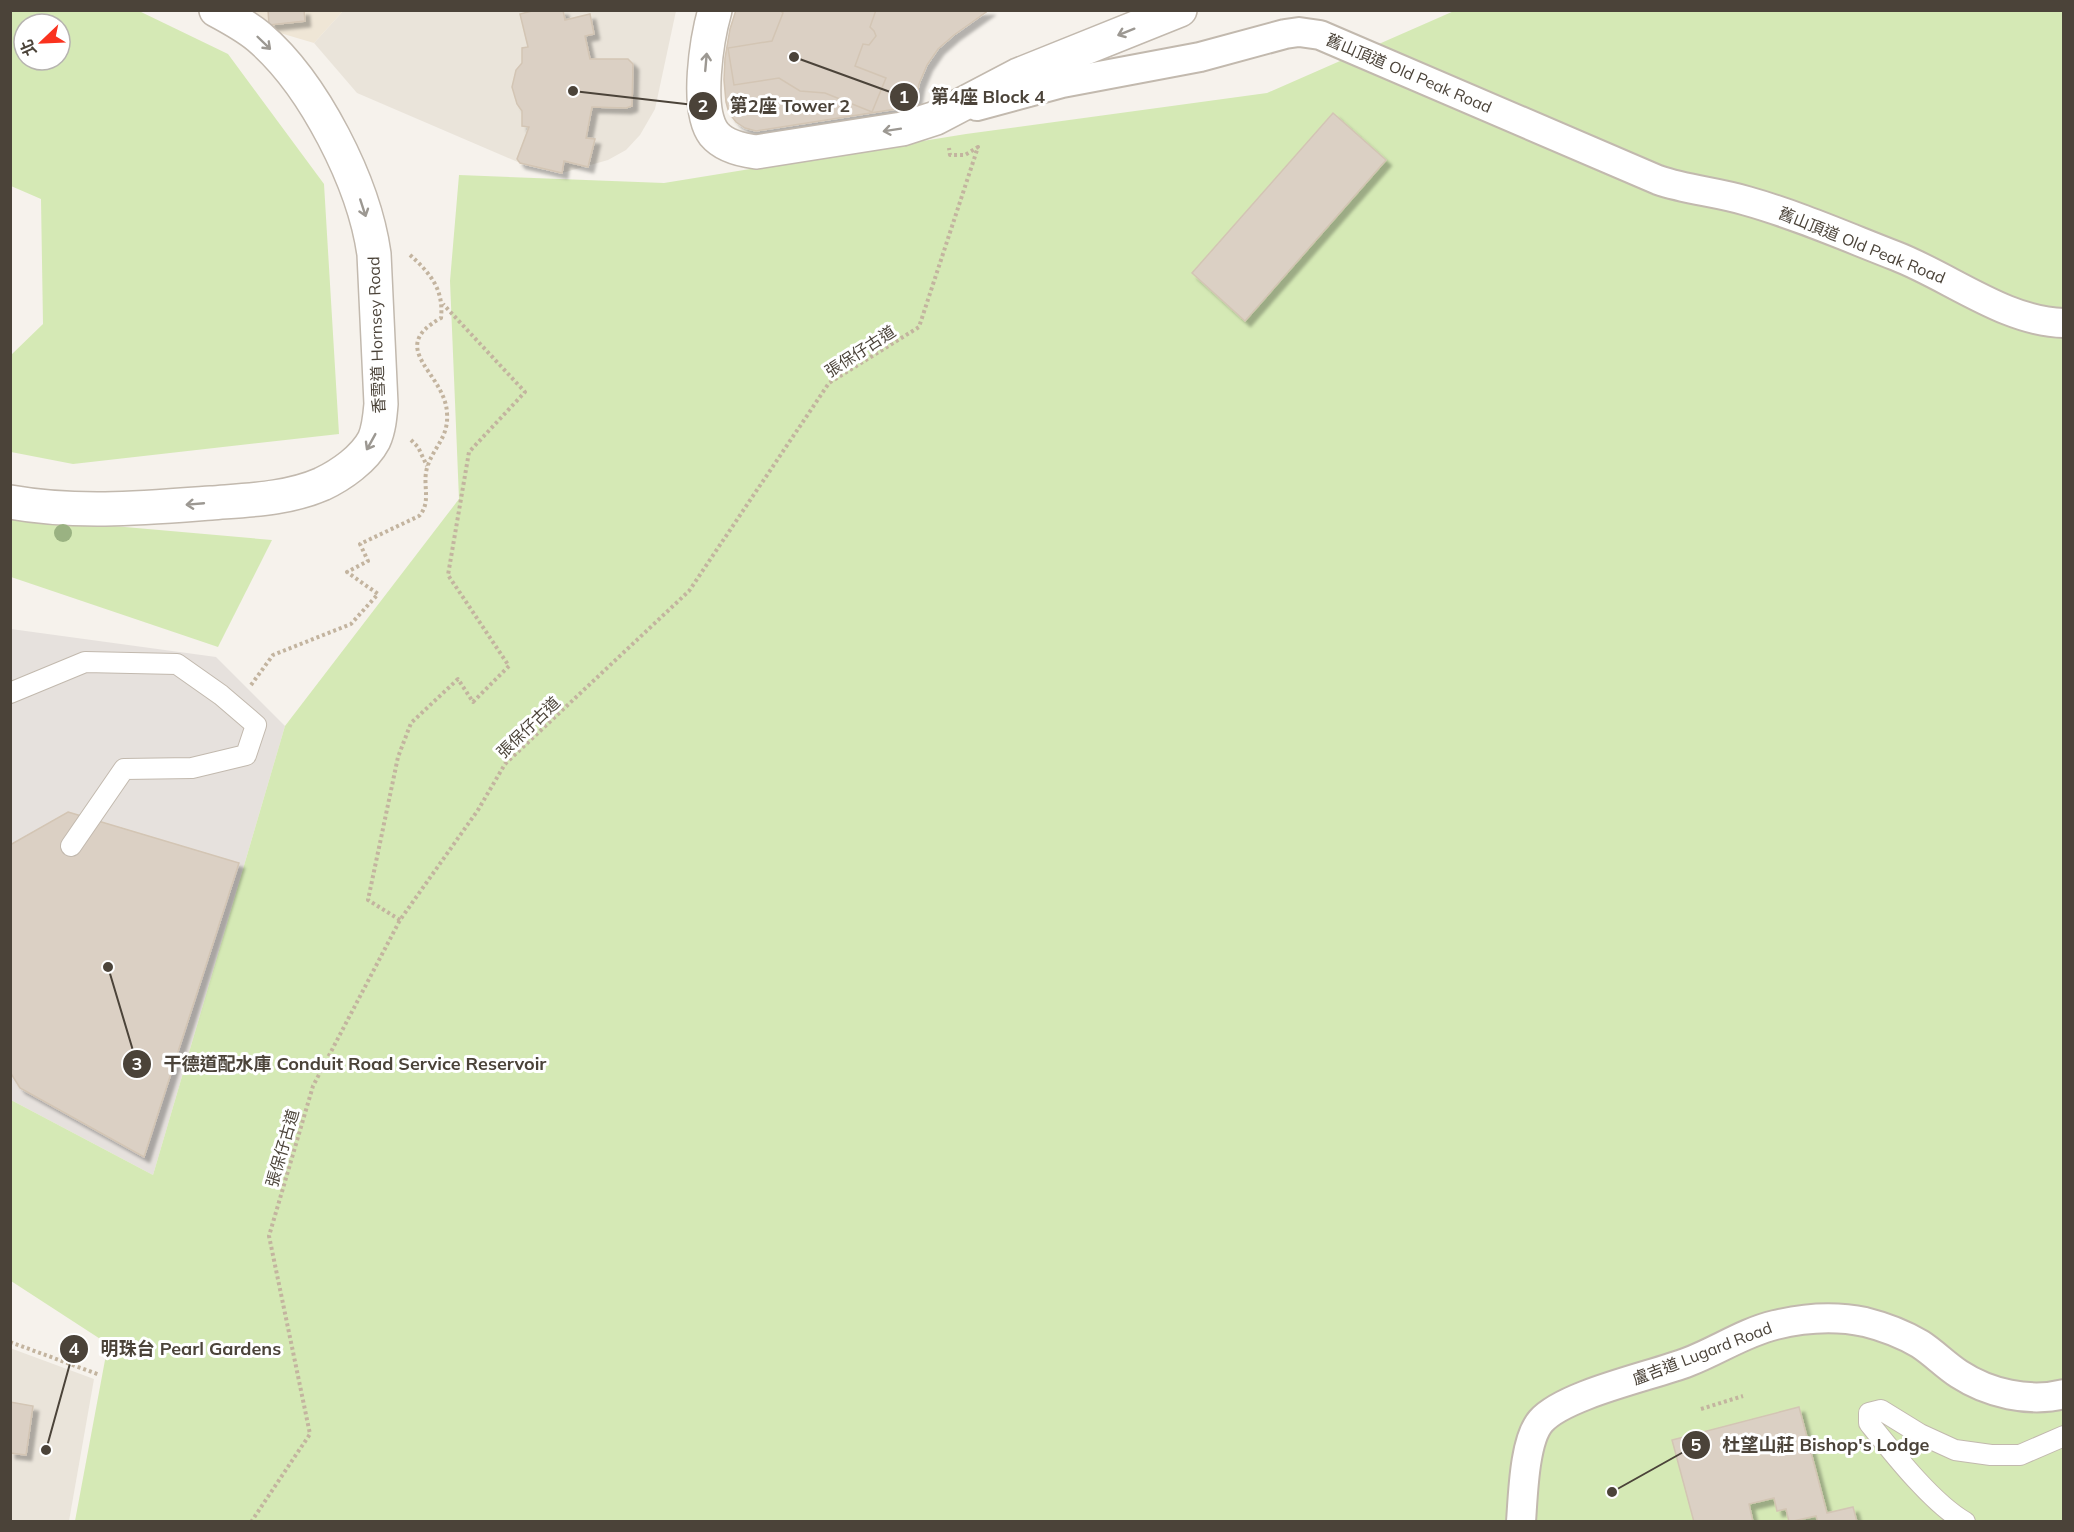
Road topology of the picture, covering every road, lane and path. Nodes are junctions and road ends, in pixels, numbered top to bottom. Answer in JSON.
{"nodes":[{"id":1,"x":216,"y":10,"type":"edge"},
{"id":2,"x":715,"y":10,"type":"edge"},
{"id":3,"x":1180,"y":10,"type":"edge"},
{"id":4,"x":948,"y":112,"type":"junction"},
{"id":5,"x":442,"y":304,"type":"dead end"},
{"id":6,"x":2064,"y":323,"type":"edge"},
{"id":7,"x":10,"y":502,"type":"edge"},
{"id":8,"x":360,"y":544,"type":"dead end"},
{"id":9,"x":10,"y":693,"type":"edge"},
{"id":10,"x":235,"y":706,"type":"junction"},
{"id":11,"x":71,"y":846,"type":"dead end"},
{"id":12,"x":400,"y":921,"type":"junction"},
{"id":13,"x":10,"y":1342,"type":"edge"},
{"id":14,"x":100,"y":1375,"type":"dead end"},
{"id":15,"x":2064,"y":1394,"type":"edge"},
{"id":16,"x":1743,"y":1396,"type":"dead end"},
{"id":17,"x":1701,"y":1409,"type":"dead end"},
{"id":18,"x":2064,"y":1436,"type":"edge"},
{"id":19,"x":250,"y":1521,"type":"edge"},
{"id":20,"x":1521,"y":1521,"type":"edge"},
{"id":21,"x":1965,"y":1521,"type":"edge"}],
"edges":[{"from":1,"to":7,"type":"street","name":"香雪道 Hornsey Road","one_way":true},
{"from":4,"to":2,"type":"street","name":"舊山頂道 Old Peak Road","one_way":true},
{"from":3,"to":4,"type":"street","one_way":true},
{"from":4,"to":6,"type":"street","name":"舊山頂道 Old Peak Road"},
{"from":4,"to":12,"type":"path","name":"張保仔古道"},
{"from":5,"to":12,"type":"path"},
{"from":8,"to":10,"type":"path"},
{"from":9,"to":10,"type":"lane"},
{"from":10,"to":11,"type":"lane"},
{"from":12,"to":19,"type":"path","name":"張保仔古道"},
{"from":13,"to":14,"type":"path"},
{"from":15,"to":20,"type":"street","name":"盧吉道 Lugard Road"},
{"from":16,"to":17,"type":"path"},
{"from":18,"to":21,"type":"lane"}]}
